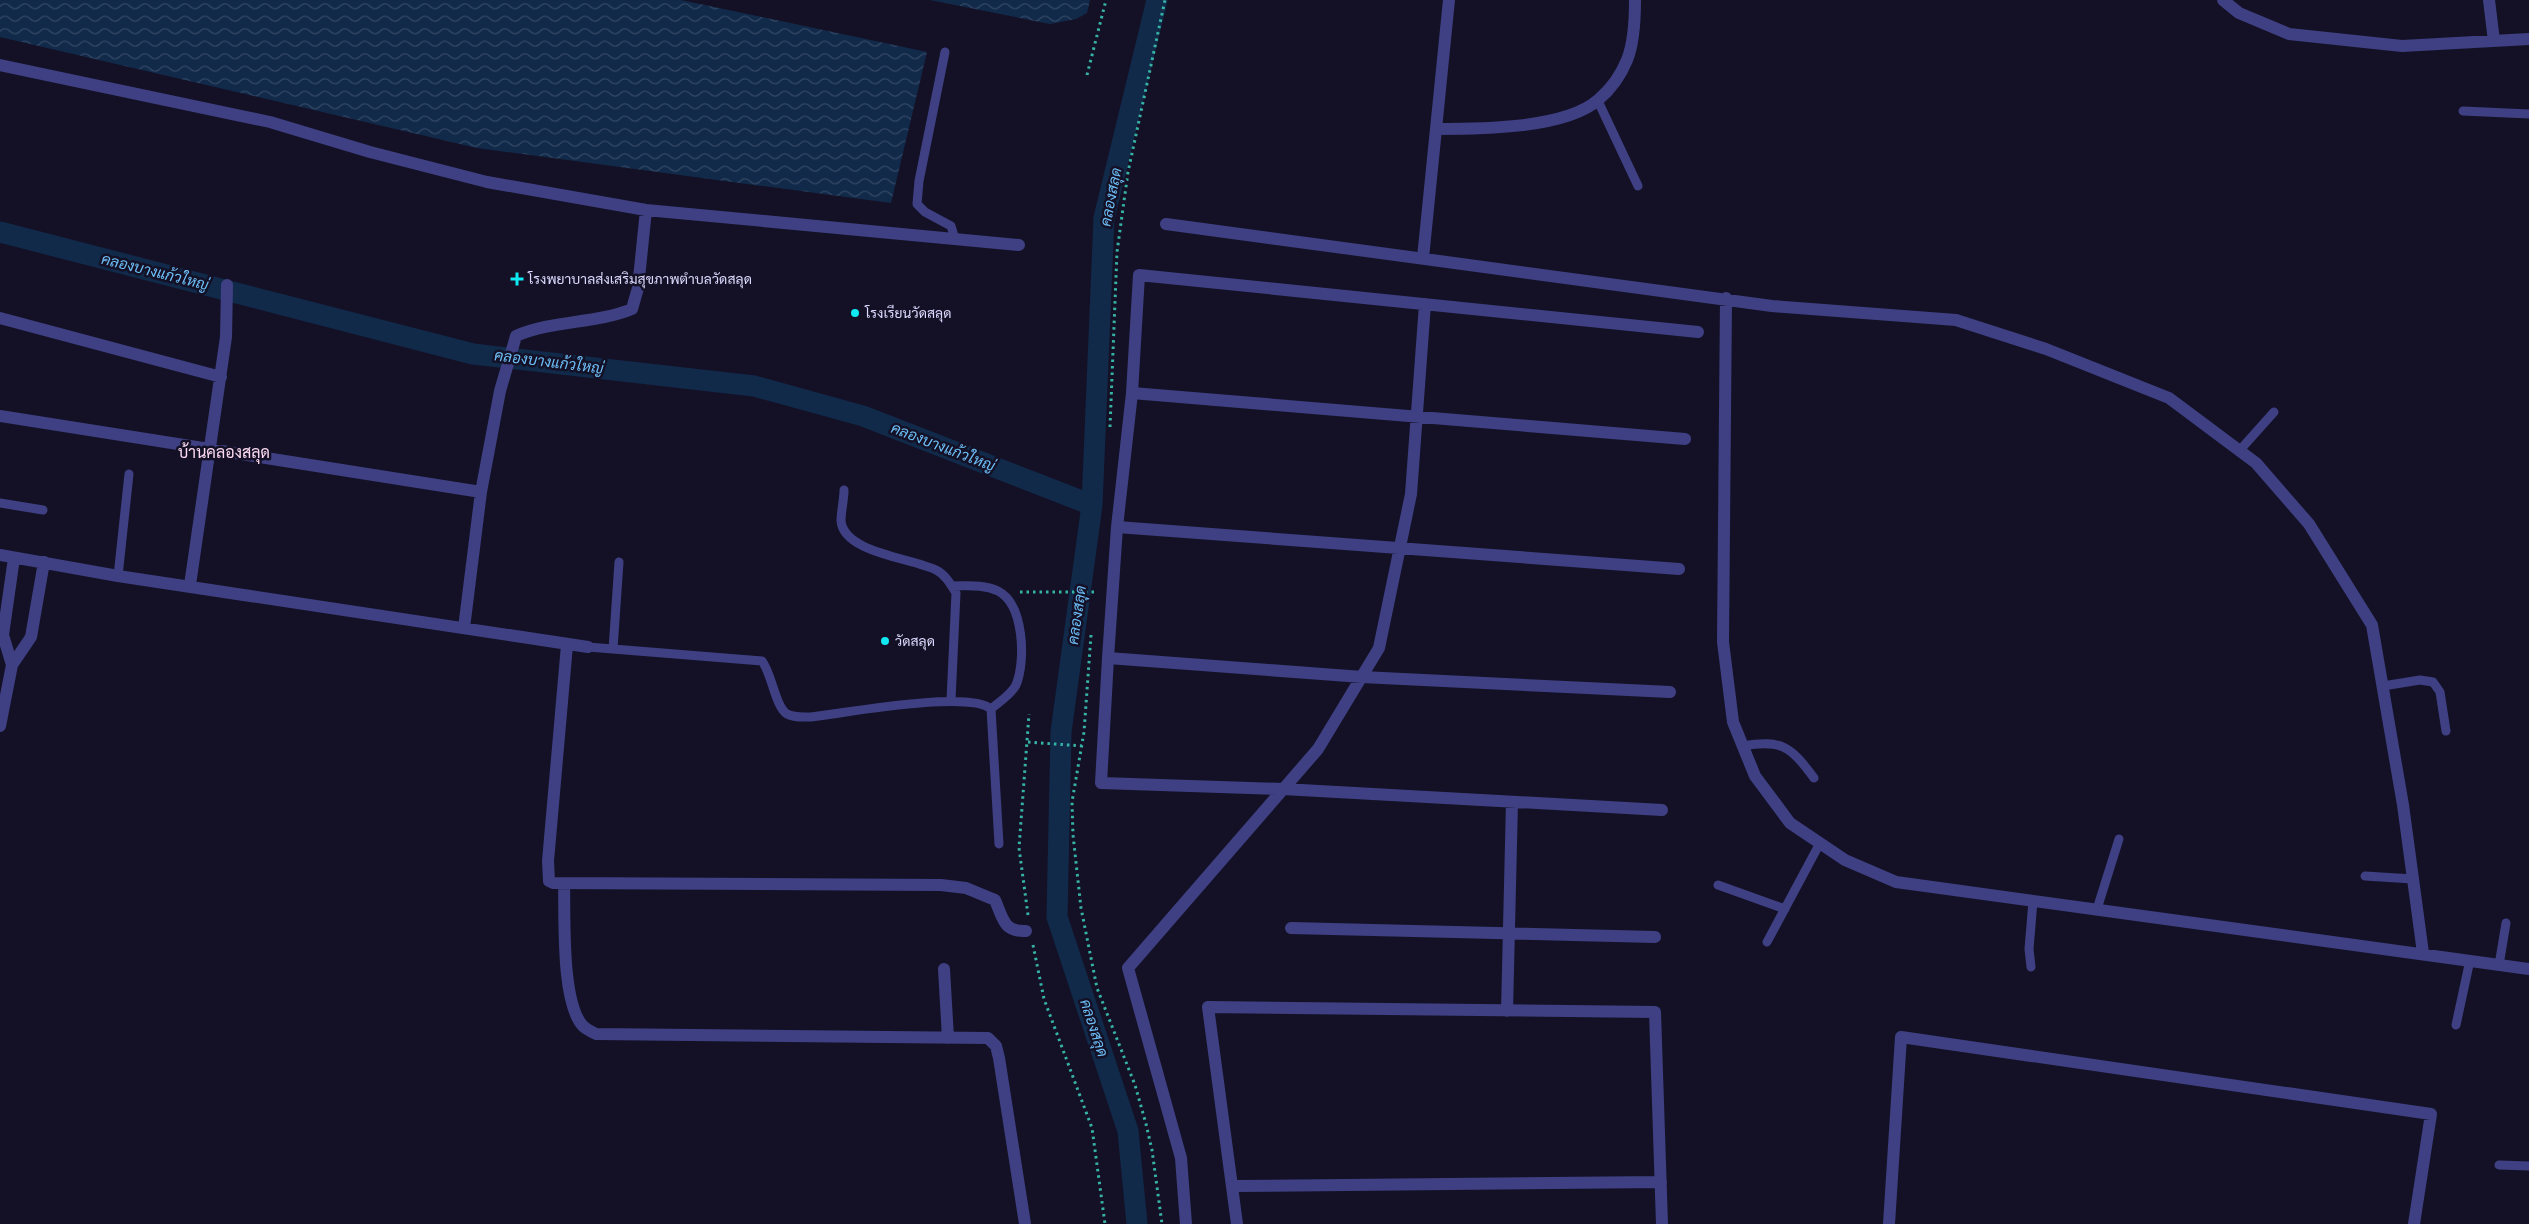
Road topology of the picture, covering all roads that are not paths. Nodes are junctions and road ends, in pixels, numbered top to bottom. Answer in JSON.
{"nodes":[{"id":1,"x":1448,"y":0,"type":"edge"},
{"id":2,"x":1635,"y":0,"type":"edge"},
{"id":3,"x":2223,"y":0,"type":"edge"},
{"id":4,"x":2489,"y":0,"type":"edge"},
{"id":5,"x":2529,"y":39,"type":"edge"},
{"id":6,"x":2494,"y":41,"type":"junction"},
{"id":7,"x":945,"y":52,"type":"dead end"},
{"id":8,"x":0,"y":65,"type":"edge"},
{"id":9,"x":1598,"y":101,"type":"junction"},
{"id":10,"x":2463,"y":111,"type":"dead end"},
{"id":11,"x":2529,"y":114,"type":"edge"},
{"id":12,"x":1436,"y":129,"type":"junction"},
{"id":13,"x":1638,"y":186,"type":"dead end"},
{"id":14,"x":646,"y":210,"type":"junction"},
{"id":15,"x":1166,"y":224,"type":"dead end"},
{"id":16,"x":955,"y":239,"type":"junction"},
{"id":17,"x":1019,"y":245,"type":"dead end"},
{"id":18,"x":1423,"y":258,"type":"junction"},
{"id":19,"x":227,"y":286,"type":"dead end"},
{"id":20,"x":1726,"y":298,"type":"junction"},
{"id":21,"x":1425,"y":304,"type":"junction"},
{"id":22,"x":0,"y":318,"type":"edge"},
{"id":23,"x":1698,"y":332,"type":"dead end"},
{"id":24,"x":221,"y":377,"type":"junction"},
{"id":25,"x":1132,"y":393,"type":"junction"},
{"id":26,"x":2274,"y":412,"type":"dead end"},
{"id":27,"x":0,"y":416,"type":"edge"},
{"id":28,"x":1416,"y":417,"type":"junction"},
{"id":29,"x":1685,"y":439,"type":"dead end"},
{"id":30,"x":2240,"y":450,"type":"junction"},
{"id":31,"x":208,"y":451,"type":"junction"},
{"id":32,"x":129,"y":474,"type":"dead end"},
{"id":33,"x":844,"y":490,"type":"dead end"},
{"id":34,"x":481,"y":492,"type":"junction"},
{"id":35,"x":0,"y":503,"type":"edge"},
{"id":36,"x":43,"y":510,"type":"dead end"},
{"id":37,"x":1117,"y":527,"type":"junction"},
{"id":38,"x":1400,"y":548,"type":"junction"},
{"id":39,"x":0,"y":555,"type":"edge"},
{"id":40,"x":14,"y":558,"type":"junction"},
{"id":41,"x":44,"y":562,"type":"junction"},
{"id":42,"x":619,"y":562,"type":"dead end"},
{"id":43,"x":1679,"y":569,"type":"dead end"},
{"id":44,"x":118,"y":576,"type":"junction"},
{"id":45,"x":190,"y":586,"type":"junction"},
{"id":46,"x":952,"y":586,"type":"junction"},
{"id":47,"x":464,"y":628,"type":"junction"},
{"id":48,"x":567,"y":645,"type":"junction"},
{"id":49,"x":588,"y":647,"type":"joint"},
{"id":50,"x":613,"y":649,"type":"junction"},
{"id":51,"x":1108,"y":658,"type":"junction"},
{"id":52,"x":12,"y":665,"type":"junction"},
{"id":53,"x":1362,"y":677,"type":"junction"},
{"id":54,"x":2383,"y":686,"type":"junction"},
{"id":55,"x":1670,"y":692,"type":"dead end"},
{"id":56,"x":951,"y":700,"type":"junction"},
{"id":57,"x":991,"y":709,"type":"junction"},
{"id":58,"x":0,"y":726,"type":"edge"},
{"id":59,"x":2446,"y":731,"type":"dead end"},
{"id":60,"x":1743,"y":746,"type":"junction"},
{"id":61,"x":1814,"y":778,"type":"dead end"},
{"id":62,"x":1283,"y":789,"type":"junction"},
{"id":63,"x":1512,"y":802,"type":"junction"},
{"id":64,"x":1662,"y":810,"type":"dead end"},
{"id":65,"x":2119,"y":839,"type":"dead end"},
{"id":66,"x":1820,"y":843,"type":"junction"},
{"id":67,"x":999,"y":844,"type":"dead end"},
{"id":68,"x":2366,"y":876,"type":"dead end"},
{"id":69,"x":2413,"y":880,"type":"junction"},
{"id":70,"x":564,"y":884,"type":"junction"},
{"id":71,"x":1718,"y":886,"type":"dead end"},
{"id":72,"x":2033,"y":901,"type":"junction"},
{"id":73,"x":1785,"y":909,"type":"junction"},
{"id":74,"x":2098,"y":909,"type":"junction"},
{"id":75,"x":2506,"y":923,"type":"dead end"},
{"id":76,"x":1291,"y":928,"type":"dead end"},
{"id":77,"x":1029,"y":931,"type":"road end"},
{"id":78,"x":1508,"y":934,"type":"junction"},
{"id":79,"x":1655,"y":936,"type":"dead end"},
{"id":80,"x":1767,"y":942,"type":"dead end"},
{"id":81,"x":2423,"y":953,"type":"junction"},
{"id":82,"x":2470,"y":960,"type":"junction"},
{"id":83,"x":2499,"y":965,"type":"junction"},
{"id":84,"x":2030,"y":967,"type":"dead end"},
{"id":85,"x":944,"y":969,"type":"dead end"},
{"id":86,"x":2529,"y":969,"type":"edge"},
{"id":87,"x":1507,"y":1011,"type":"junction"},
{"id":88,"x":2456,"y":1025,"type":"dead end"},
{"id":89,"x":948,"y":1038,"type":"junction"},
{"id":90,"x":2499,"y":1165,"type":"dead end"},
{"id":91,"x":2529,"y":1166,"type":"edge"},
{"id":92,"x":1660,"y":1182,"type":"junction"},
{"id":93,"x":1232,"y":1186,"type":"junction"},
{"id":94,"x":1025,"y":1224,"type":"edge"},
{"id":95,"x":1186,"y":1224,"type":"edge"},
{"id":96,"x":1237,"y":1224,"type":"edge"},
{"id":97,"x":1662,"y":1224,"type":"edge"},
{"id":98,"x":1889,"y":1224,"type":"edge"},
{"id":99,"x":2414,"y":1224,"type":"edge"}],
"edges":[{"from":1,"to":12,"type":"street"},
{"from":2,"to":9,"type":"street"},
{"from":3,"to":6,"type":"street"},
{"from":4,"to":6,"type":"street"},
{"from":5,"to":6,"type":"street"},
{"from":7,"to":16,"type":"lane"},
{"from":8,"to":14,"type":"street"},
{"from":9,"to":12,"type":"street"},
{"from":9,"to":13,"type":"lane"},
{"from":10,"to":11,"type":"lane"},
{"from":12,"to":18,"type":"street"},
{"from":14,"to":16,"type":"street"},
{"from":14,"to":34,"type":"street"},
{"from":15,"to":18,"type":"street"},
{"from":16,"to":17,"type":"street"},
{"from":18,"to":20,"type":"street"},
{"from":19,"to":24,"type":"street"},
{"from":20,"to":30,"type":"street"},
{"from":20,"to":60,"type":"street"},
{"from":21,"to":23,"type":"street"},
{"from":21,"to":25,"type":"street"},
{"from":21,"to":28,"type":"street"},
{"from":22,"to":24,"type":"street"},
{"from":24,"to":31,"type":"street"},
{"from":25,"to":28,"type":"street"},
{"from":25,"to":37,"type":"street"},
{"from":26,"to":30,"type":"lane"},
{"from":27,"to":31,"type":"street"},
{"from":28,"to":29,"type":"street"},
{"from":28,"to":38,"type":"street"},
{"from":30,"to":54,"type":"street"},
{"from":31,"to":34,"type":"street"},
{"from":31,"to":45,"type":"street"},
{"from":32,"to":44,"type":"lane"},
{"from":33,"to":46,"type":"lane"},
{"from":34,"to":47,"type":"street"},
{"from":35,"to":36,"type":"lane"},
{"from":37,"to":38,"type":"street"},
{"from":37,"to":51,"type":"street"},
{"from":38,"to":43,"type":"street"},
{"from":38,"to":53,"type":"street"},
{"from":39,"to":40,"type":"street"},
{"from":40,"to":41,"type":"street"},
{"from":40,"to":52,"type":"street"},
{"from":41,"to":44,"type":"street"},
{"from":41,"to":52,"type":"street"},
{"from":42,"to":50,"type":"lane"},
{"from":44,"to":45,"type":"street"},
{"from":45,"to":47,"type":"street"},
{"from":46,"to":56,"type":"lane"},
{"from":46,"to":57,"type":"lane"},
{"from":47,"to":48,"type":"street"},
{"from":48,"to":49,"type":"street"},
{"from":48,"to":70,"type":"street"},
{"from":49,"to":50,"type":"lane"},
{"from":50,"to":56,"type":"lane"},
{"from":51,"to":53,"type":"street"},
{"from":51,"to":62,"type":"street"},
{"from":52,"to":58,"type":"street"},
{"from":53,"to":55,"type":"street"},
{"from":53,"to":62,"type":"street"},
{"from":54,"to":59,"type":"lane"},
{"from":54,"to":69,"type":"street"},
{"from":56,"to":57,"type":"lane"},
{"from":57,"to":67,"type":"lane"},
{"from":60,"to":61,"type":"lane"},
{"from":60,"to":66,"type":"street"},
{"from":62,"to":63,"type":"street"},
{"from":62,"to":95,"type":"street"},
{"from":63,"to":64,"type":"street"},
{"from":63,"to":78,"type":"street"},
{"from":65,"to":74,"type":"lane"},
{"from":66,"to":72,"type":"street"},
{"from":66,"to":73,"type":"lane"},
{"from":68,"to":69,"type":"lane"},
{"from":69,"to":81,"type":"street"},
{"from":70,"to":77,"type":"street"},
{"from":70,"to":89,"type":"street"},
{"from":71,"to":73,"type":"lane"},
{"from":72,"to":74,"type":"street"},
{"from":72,"to":84,"type":"lane"},
{"from":73,"to":80,"type":"lane"},
{"from":74,"to":81,"type":"street"},
{"from":75,"to":83,"type":"lane"},
{"from":76,"to":78,"type":"street"},
{"from":78,"to":79,"type":"street"},
{"from":78,"to":87,"type":"street"},
{"from":81,"to":82,"type":"street"},
{"from":82,"to":83,"type":"street"},
{"from":82,"to":88,"type":"lane"},
{"from":83,"to":86,"type":"street"},
{"from":85,"to":89,"type":"street"},
{"from":87,"to":92,"type":"street"},
{"from":87,"to":93,"type":"street"},
{"from":89,"to":94,"type":"street"},
{"from":90,"to":91,"type":"lane"},
{"from":92,"to":93,"type":"street"},
{"from":92,"to":97,"type":"street"},
{"from":93,"to":96,"type":"street"},
{"from":98,"to":99,"type":"street"}]}
